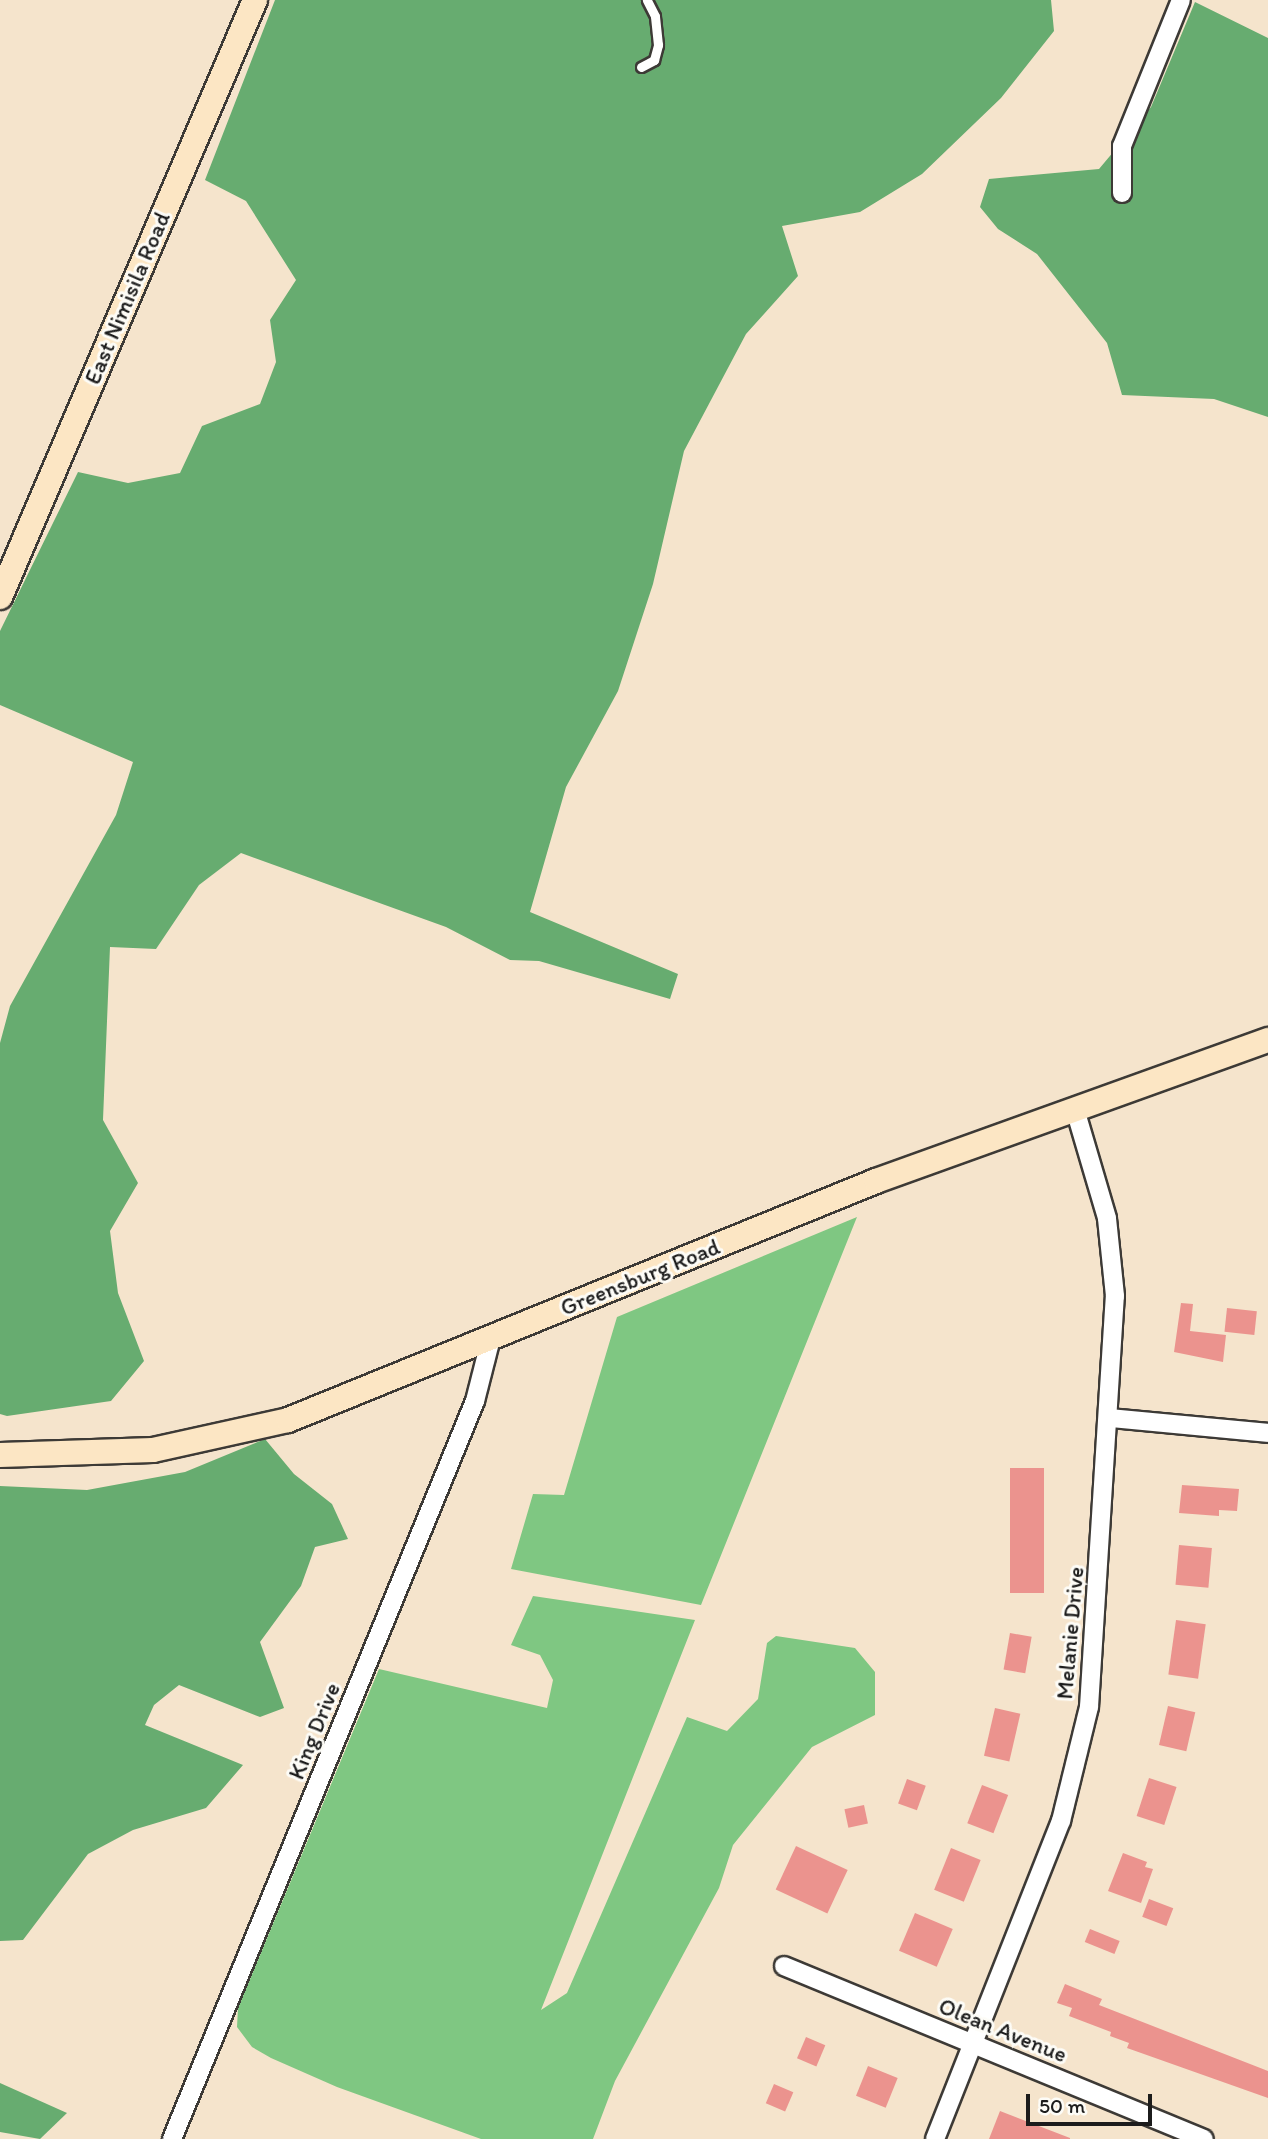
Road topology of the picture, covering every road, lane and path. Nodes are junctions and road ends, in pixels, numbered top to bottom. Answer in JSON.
{"nodes":[{"id":1,"x":255,"y":0,"type":"edge"},
{"id":2,"x":647,"y":0,"type":"edge"},
{"id":3,"x":1181,"y":0,"type":"edge"},
{"id":4,"x":641,"y":67,"type":"dead end"},
{"id":5,"x":1122,"y":193,"type":"dead end"},
{"id":6,"x":0,"y":597,"type":"edge"},
{"id":7,"x":1268,"y":1040,"type":"edge"},
{"id":8,"x":1075,"y":1109,"type":"junction"},
{"id":9,"x":491,"y":1338,"type":"junction"},
{"id":10,"x":1110,"y":1418,"type":"junction"},
{"id":11,"x":1268,"y":1433,"type":"edge"},
{"id":12,"x":0,"y":1455,"type":"edge"},
{"id":13,"x":784,"y":1966,"type":"dead end"},
{"id":14,"x":973,"y":2045,"type":"junction"},
{"id":15,"x":172,"y":2139,"type":"edge"},
{"id":16,"x":935,"y":2139,"type":"edge"},
{"id":17,"x":1204,"y":2139,"type":"edge"}],
"edges":[{"from":1,"to":6,"type":"main road","name":"East Nimisila Road"},
{"from":2,"to":4,"type":"lane"},
{"from":3,"to":5,"type":"street"},
{"from":7,"to":8,"type":"main road","name":"Greensburg Road"},
{"from":8,"to":9,"type":"main road","name":"Greensburg Road"},
{"from":8,"to":10,"type":"street","name":"Melanie Drive"},
{"from":9,"to":12,"type":"main road","name":"Greensburg Road"},
{"from":9,"to":15,"type":"street","name":"King Drive"},
{"from":10,"to":11,"type":"street"},
{"from":10,"to":14,"type":"street","name":"Melanie Drive"},
{"from":13,"to":14,"type":"street","name":"Olean Avenue"},
{"from":14,"to":16,"type":"street","name":"Melanie Drive"},
{"from":14,"to":17,"type":"street","name":"Olean Avenue"}]}
